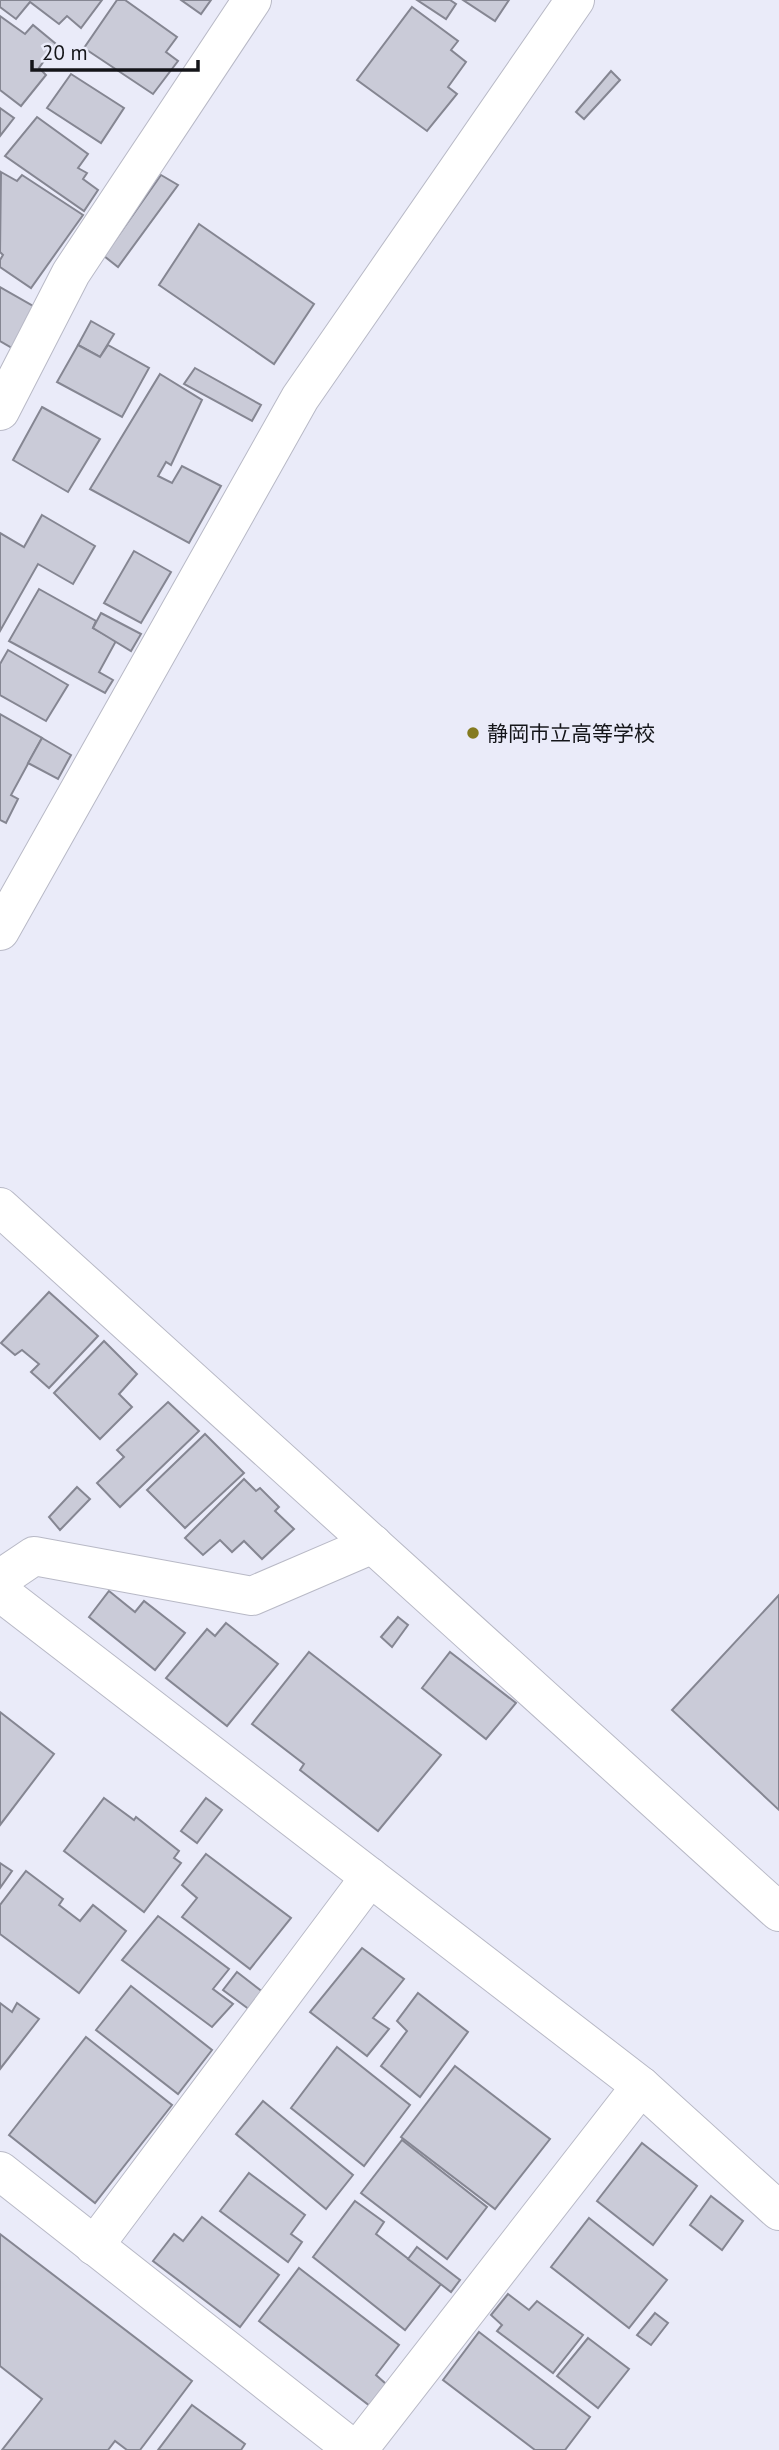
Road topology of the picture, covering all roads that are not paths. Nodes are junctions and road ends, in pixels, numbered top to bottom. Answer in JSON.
{"nodes":[{"id":1,"x":251,"y":0,"type":"edge"},
{"id":2,"x":575,"y":0,"type":"edge"},
{"id":3,"x":0,"y":411,"type":"edge"},
{"id":4,"x":0,"y":931,"type":"edge"},
{"id":5,"x":0,"y":1207,"type":"edge"},
{"id":6,"x":373,"y":1544,"type":"junction"},
{"id":7,"x":0,"y":1579,"type":"edge"},
{"id":8,"x":0,"y":1592,"type":"edge"},
{"id":9,"x":370,"y":1877,"type":"junction"},
{"id":10,"x":779,"y":1912,"type":"edge"},
{"id":11,"x":642,"y":2085,"type":"junction"},
{"id":12,"x":0,"y":2171,"type":"edge"},
{"id":13,"x":779,"y":2211,"type":"edge"},
{"id":14,"x":94,"y":2246,"type":"junction"},
{"id":15,"x":356,"y":2450,"type":"edge"}],
"edges":[{"from":1,"to":3,"type":"street"},
{"from":2,"to":4,"type":"street"},
{"from":5,"to":6,"type":"street"},
{"from":6,"to":7,"type":"street"},
{"from":6,"to":10,"type":"street"},
{"from":8,"to":9,"type":"street"},
{"from":9,"to":11,"type":"street"},
{"from":9,"to":14,"type":"street"},
{"from":11,"to":13,"type":"street"},
{"from":11,"to":15,"type":"street"},
{"from":12,"to":14,"type":"street"},
{"from":14,"to":15,"type":"street"}]}
